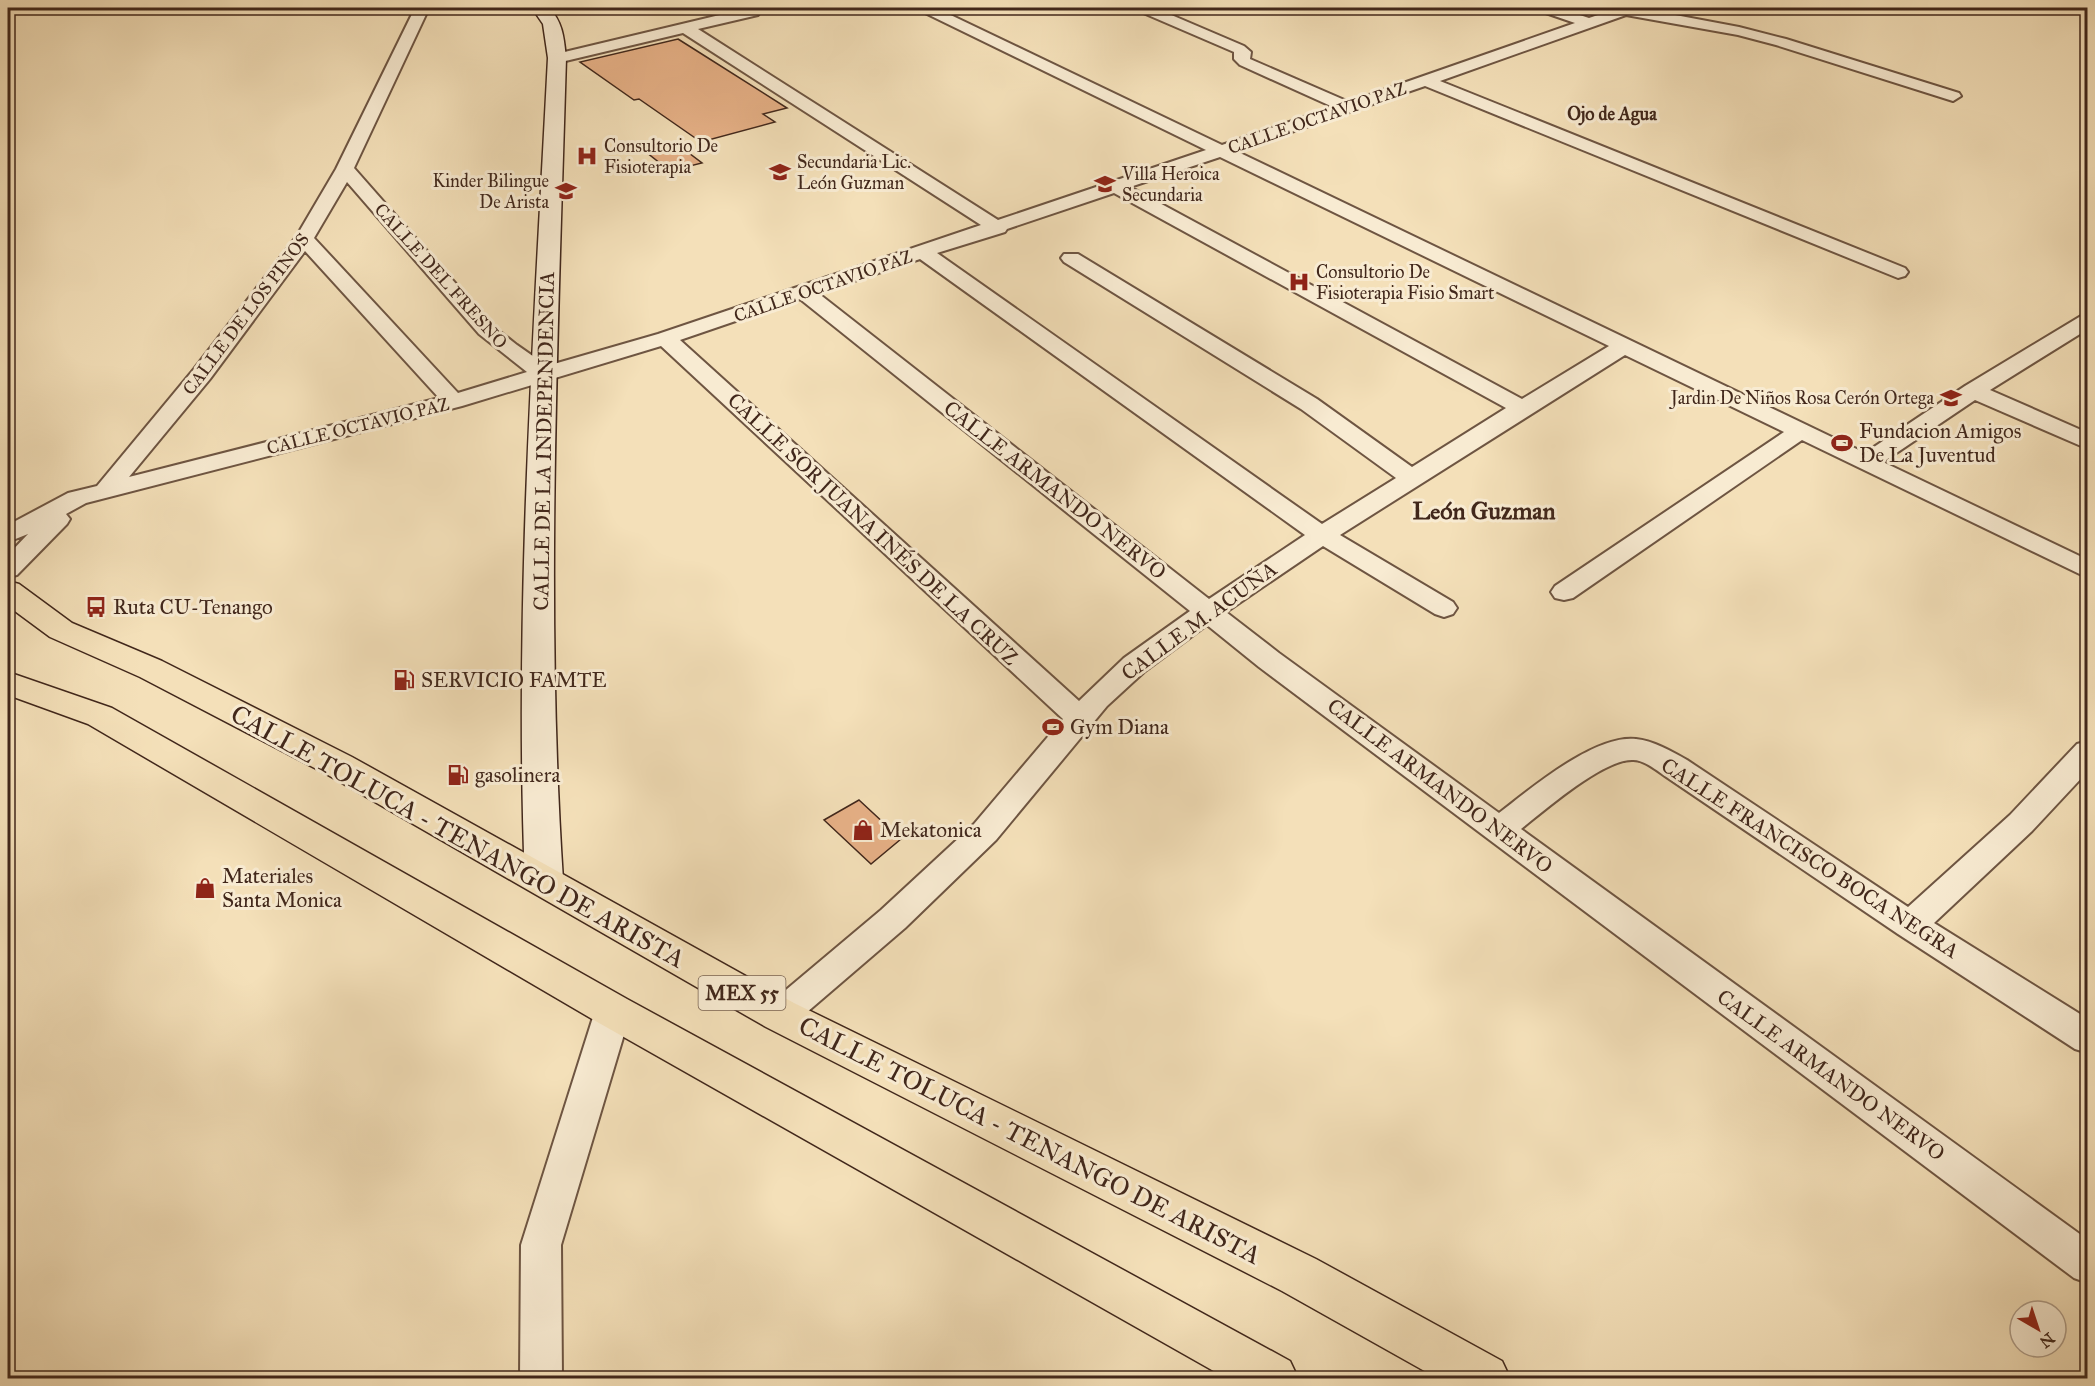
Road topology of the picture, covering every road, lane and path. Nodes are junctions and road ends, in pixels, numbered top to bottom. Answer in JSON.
{"nodes":[{"id":1,"x":422,"y":8,"type":"edge"},
{"id":2,"x":540,"y":8,"type":"edge"},
{"id":3,"x":926,"y":8,"type":"edge"},
{"id":4,"x":1545,"y":8,"type":"edge"},
{"id":5,"x":1146,"y":9,"type":"edge"},
{"id":6,"x":1628,"y":9,"type":"edge"},
{"id":7,"x":753,"y":10,"type":"edge"},
{"id":8,"x":1590,"y":23,"type":"junction"},
{"id":9,"x":686,"y":28,"type":"junction"},
{"id":10,"x":557,"y":58,"type":"junction"},
{"id":11,"x":1426,"y":81,"type":"junction"},
{"id":12,"x":1953,"y":96,"type":"dead end"},
{"id":13,"x":1348,"y":108,"type":"junction"},
{"id":14,"x":1220,"y":152,"type":"junction"},
{"id":15,"x":345,"y":169,"type":"junction"},
{"id":16,"x":1116,"y":187,"type":"junction"},
{"id":17,"x":998,"y":228,"type":"junction"},
{"id":18,"x":304,"y":239,"type":"junction"},
{"id":19,"x":923,"y":252,"type":"junction"},
{"id":20,"x":1071,"y":258,"type":"dead end"},
{"id":21,"x":1898,"y":272,"type":"dead end"},
{"id":22,"x":805,"y":293,"type":"junction"},
{"id":23,"x":2088,"y":320,"type":"edge"},
{"id":24,"x":2078,"y":336,"type":"edge"},
{"id":25,"x":665,"y":338,"type":"junction"},
{"id":26,"x":1623,"y":347,"type":"junction"},
{"id":27,"x":544,"y":374,"type":"junction"},
{"id":28,"x":1973,"y":391,"type":"junction"},
{"id":29,"x":454,"y":401,"type":"junction"},
{"id":30,"x":1522,"y":408,"type":"junction"},
{"id":31,"x":1800,"y":431,"type":"junction"},
{"id":32,"x":2088,"y":442,"type":"edge"},
{"id":33,"x":1867,"y":462,"type":"junction"},
{"id":34,"x":1412,"y":478,"type":"junction"},
{"id":35,"x":78,"y":498,"type":"junction"},
{"id":36,"x":1322,"y":534,"type":"junction"},
{"id":37,"x":8,"y":536,"type":"edge"},
{"id":38,"x":8,"y":569,"type":"edge"},
{"id":39,"x":2088,"y":570,"type":"edge"},
{"id":40,"x":8,"y":591,"type":"edge"},
{"id":41,"x":1564,"y":592,"type":"dead end"},
{"id":42,"x":1444,"y":608,"type":"dead end"},
{"id":43,"x":1210,"y":612,"type":"junction"},
{"id":44,"x":8,"y":683,"type":"edge"},
{"id":45,"x":1081,"y":719,"type":"junction"},
{"id":46,"x":2088,"y":751,"type":"edge"},
{"id":47,"x":1498,"y":830,"type":"junction"},
{"id":48,"x":544,"y":880,"type":"junction"},
{"id":49,"x":1910,"y":925,"type":"junction"},
{"id":50,"x":613,"y":1011,"type":"junction"},
{"id":51,"x":780,"y":1014,"type":"junction"},
{"id":52,"x":2088,"y":1038,"type":"edge"},
{"id":53,"x":2088,"y":1263,"type":"edge"},
{"id":54,"x":1426,"y":1361,"type":"edge"},
{"id":55,"x":541,"y":1378,"type":"edge"},
{"id":56,"x":1273,"y":1378,"type":"edge"},
{"id":57,"x":1485,"y":1378,"type":"edge"}],
"edges":[{"from":1,"to":15,"type":"street","name":"CALLE DE LOS PINOS"},
{"from":2,"to":10,"type":"street","name":"CALLE DE LA INDEPENDENCIA"},
{"from":3,"to":14,"type":"street"},
{"from":4,"to":8,"type":"street"},
{"from":5,"to":13,"type":"street"},
{"from":6,"to":8,"type":"street","name":"CALLE OCTAVIO PAZ"},
{"from":6,"to":12,"type":"street"},
{"from":7,"to":9,"type":"street"},
{"from":8,"to":11,"type":"street","name":"CALLE OCTAVIO PAZ"},
{"from":9,"to":10,"type":"street"},
{"from":9,"to":17,"type":"street"},
{"from":10,"to":27,"type":"street","name":"CALLE DE LA INDEPENDENCIA"},
{"from":11,"to":13,"type":"street","name":"CALLE OCTAVIO PAZ"},
{"from":11,"to":21,"type":"street"},
{"from":13,"to":14,"type":"street","name":"CALLE OCTAVIO PAZ"},
{"from":14,"to":16,"type":"street","name":"CALLE OCTAVIO PAZ"},
{"from":14,"to":26,"type":"street"},
{"from":15,"to":18,"type":"street","name":"CALLE DE LOS PINOS"},
{"from":15,"to":27,"type":"street","name":"CALLE DEL FRESNO"},
{"from":16,"to":17,"type":"street","name":"CALLE OCTAVIO PAZ"},
{"from":16,"to":30,"type":"street"},
{"from":17,"to":19,"type":"street","name":"CALLE OCTAVIO PAZ"},
{"from":18,"to":29,"type":"street"},
{"from":18,"to":35,"type":"street","name":"CALLE DE LOS PINOS"},
{"from":19,"to":22,"type":"street","name":"CALLE OCTAVIO PAZ"},
{"from":19,"to":36,"type":"street"},
{"from":20,"to":34,"type":"street"},
{"from":22,"to":25,"type":"street","name":"CALLE OCTAVIO PAZ"},
{"from":22,"to":43,"type":"street","name":"CALLE ARMANDO NERVO"},
{"from":23,"to":24,"type":"street"},
{"from":24,"to":28,"type":"street"},
{"from":25,"to":27,"type":"street","name":"CALLE OCTAVIO PAZ"},
{"from":25,"to":45,"type":"street","name":"CALLE SOR JUANA INÉS DE LA CRUZ"},
{"from":26,"to":30,"type":"street","name":"CALLE M. ACUÑA"},
{"from":26,"to":31,"type":"street"},
{"from":27,"to":29,"type":"street","name":"CALLE OCTAVIO PAZ"},
{"from":27,"to":48,"type":"street","name":"CALLE DE LA INDEPENDENCIA"},
{"from":28,"to":32,"type":"street"},
{"from":28,"to":33,"type":"street"},
{"from":29,"to":35,"type":"street","name":"CALLE OCTAVIO PAZ"},
{"from":30,"to":34,"type":"street","name":"CALLE M. ACUÑA"},
{"from":31,"to":33,"type":"street"},
{"from":31,"to":41,"type":"street"},
{"from":33,"to":39,"type":"street"},
{"from":34,"to":36,"type":"street","name":"CALLE M. ACUÑA"},
{"from":35,"to":37,"type":"street","name":"CALLE OCTAVIO PAZ"},
{"from":35,"to":38,"type":"street","name":"CALLE DE LOS PINOS"},
{"from":36,"to":42,"type":"street"},
{"from":36,"to":43,"type":"street","name":"CALLE M. ACUÑA"},
{"from":40,"to":48,"type":"main road","name":"CALLE TOLUCA - TENANGO DE ARISTA","number":"MEX 55"},
{"from":43,"to":45,"type":"street","name":"CALLE M. ACUÑA"},
{"from":43,"to":47,"type":"street","name":"CALLE ARMANDO NERVO"},
{"from":44,"to":50,"type":"main road"},
{"from":45,"to":51,"type":"street","name":"CALLE M. ACUÑA"},
{"from":46,"to":49,"type":"street"},
{"from":47,"to":49,"type":"street","name":"CALLE FRANCISCO BOCA NEGRA"},
{"from":47,"to":53,"type":"street","name":"CALLE ARMANDO NERVO"},
{"from":48,"to":51,"type":"main road","name":"CALLE TOLUCA - TENANGO DE ARISTA","number":"MEX 55"},
{"from":49,"to":52,"type":"street","name":"CALLE FRANCISCO BOCA NEGRA"},
{"from":50,"to":55,"type":"street"},
{"from":50,"to":56,"type":"main road"},
{"from":51,"to":54,"type":"main road","name":"CALLE TOLUCA - TENANGO DE ARISTA","number":"MEX 55"},
{"from":54,"to":57,"type":"main road","name":"CALLE TOLUCA - TENANGO DE ARISTA","number":"MEX 55"}]}
